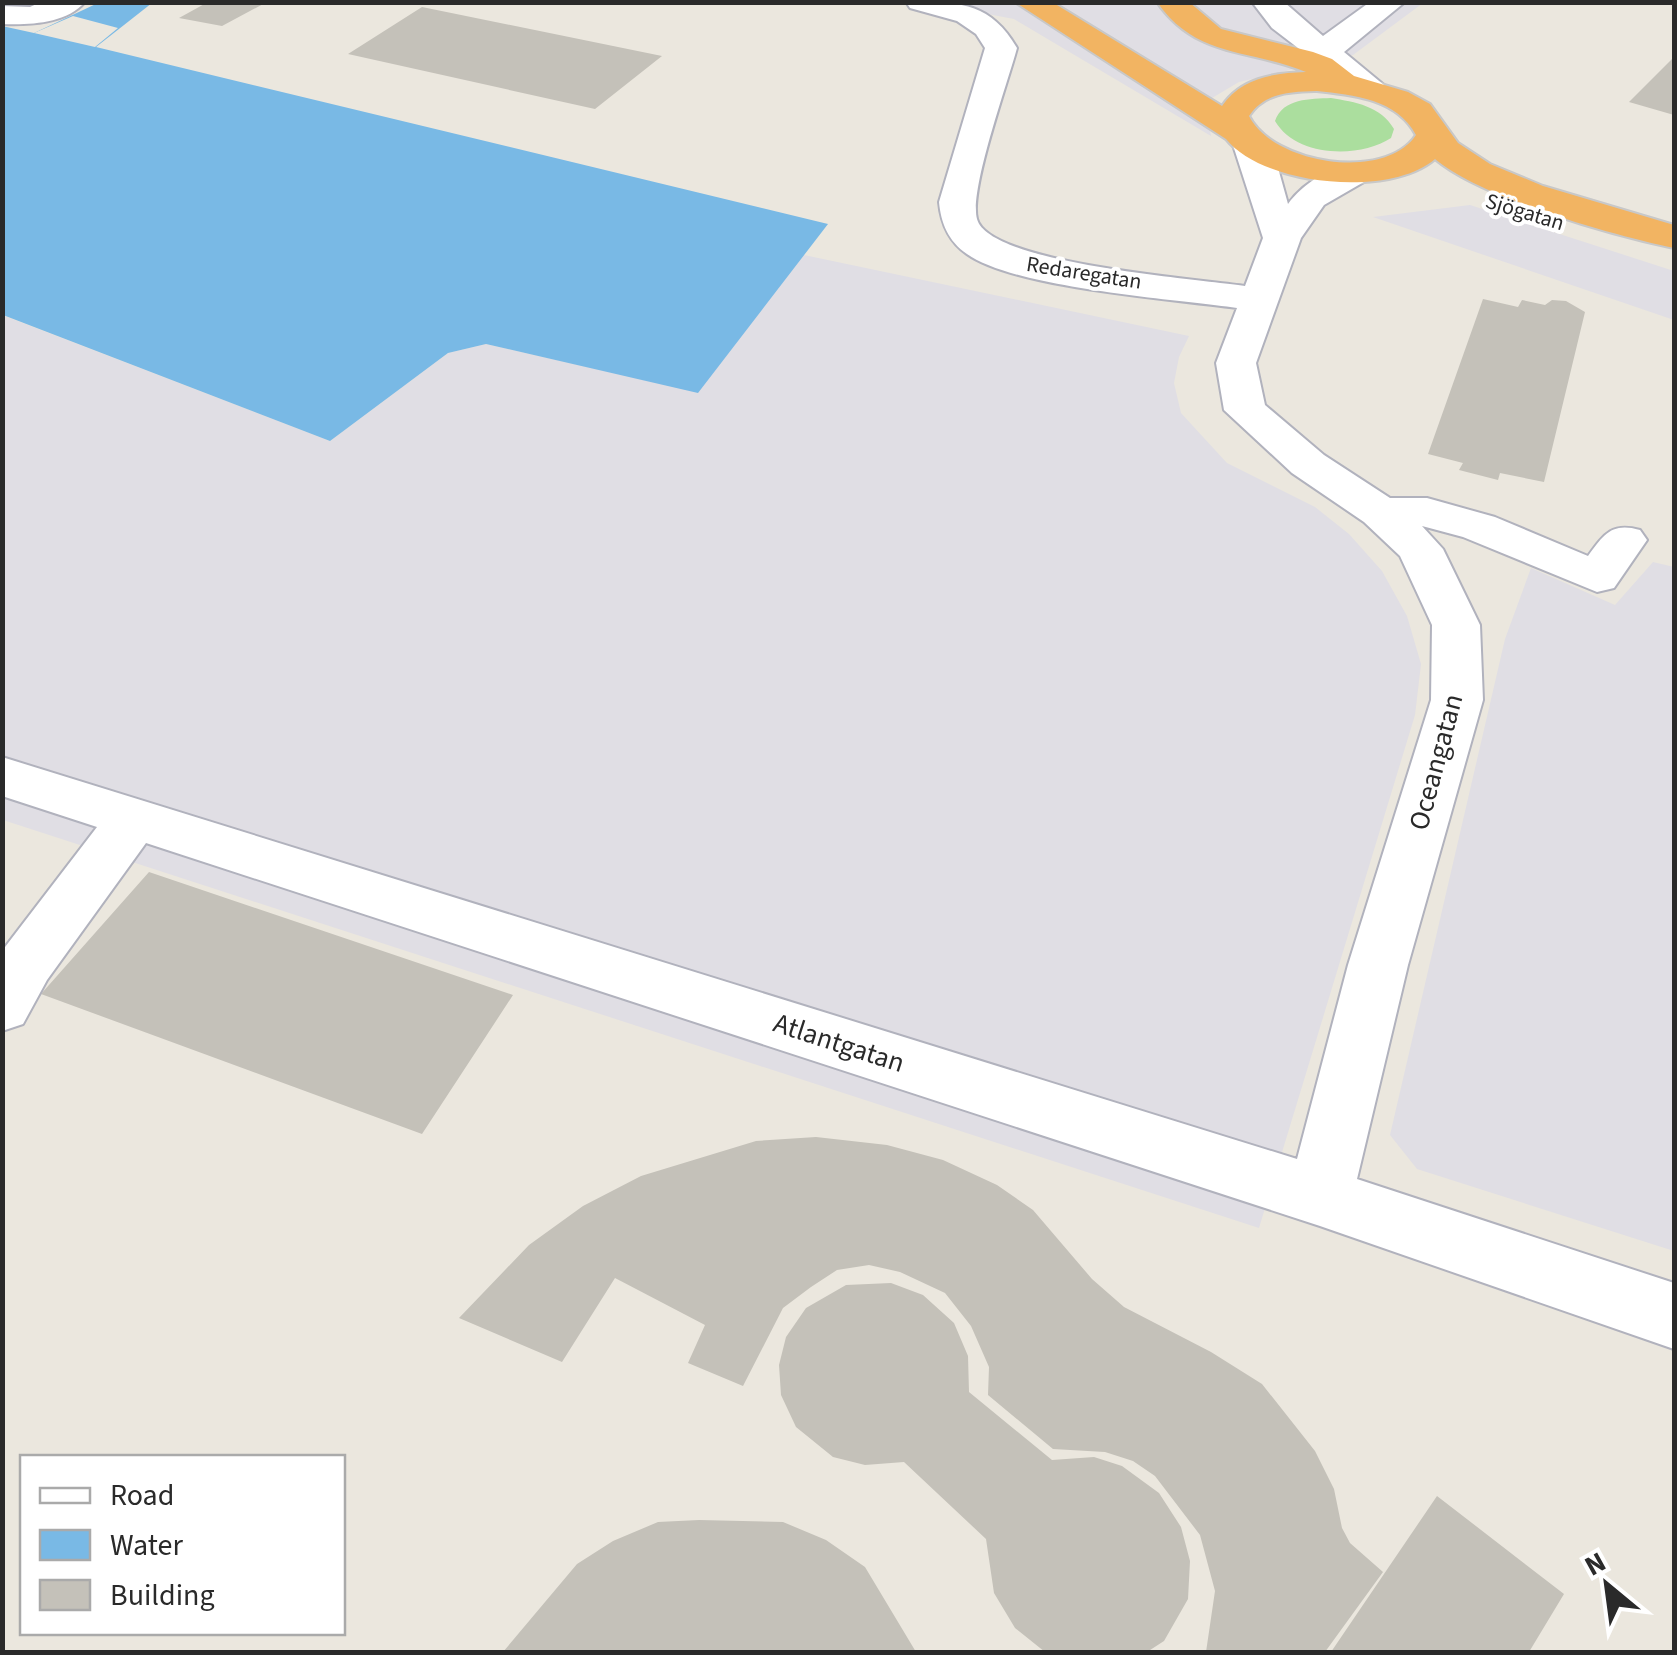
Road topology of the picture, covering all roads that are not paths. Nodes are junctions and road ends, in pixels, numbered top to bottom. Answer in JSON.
{"nodes":[{"id":1,"x":70,"y":2,"type":"edge"},
{"id":2,"x":921,"y":2,"type":"edge"},
{"id":3,"x":1030,"y":2,"type":"edge"},
{"id":4,"x":1097,"y":2,"type":"edge"},
{"id":5,"x":1172,"y":2,"type":"edge"},
{"id":6,"x":1268,"y":2,"type":"edge"},
{"id":7,"x":1286,"y":2,"type":"edge"},
{"id":8,"x":1305,"y":2,"type":"edge"},
{"id":9,"x":2,"y":14,"type":"edge"},
{"id":10,"x":1358,"y":19,"type":"edge"},
{"id":11,"x":1130,"y":61,"type":"junction"},
{"id":12,"x":1361,"y":87,"type":"junction"},
{"id":13,"x":1433,"y":136,"type":"junction"},
{"id":14,"x":1244,"y":138,"type":"junction"},
{"id":15,"x":1365,"y":171,"type":"junction"},
{"id":16,"x":1674,"y":237,"type":"edge"},
{"id":17,"x":1282,"y":238,"type":"junction"},
{"id":18,"x":1674,"y":259,"type":"edge"},
{"id":19,"x":1262,"y":300,"type":"junction"},
{"id":20,"x":1380,"y":512,"type":"junction"},
{"id":21,"x":1624,"y":540,"type":"dead end"},
{"id":22,"x":2,"y":776,"type":"edge"},
{"id":23,"x":134,"y":818,"type":"junction"},
{"id":24,"x":2,"y":1006,"type":"edge"},
{"id":25,"x":1320,"y":1196,"type":"junction"},
{"id":26,"x":1674,"y":1316,"type":"edge"}],
"edges":[{"from":1,"to":9,"type":"street"},
{"from":2,"to":19,"type":"street","name":"Redaregatan"},
{"from":3,"to":11,"type":"highway","name":"Sjögatan"},
{"from":4,"to":11,"type":"highway"},
{"from":5,"to":12,"type":"highway","name":"Sjögatan"},
{"from":6,"to":10,"type":"street"},
{"from":7,"to":10,"type":"street"},
{"from":8,"to":10,"type":"street"},
{"from":10,"to":12,"type":"street"},
{"from":11,"to":14,"type":"highway","name":"Sjögatan"},
{"from":12,"to":13,"type":"highway","name":"Sjögatan"},
{"from":12,"to":14,"type":"highway"},
{"from":13,"to":15,"type":"highway"},
{"from":13,"to":16,"type":"highway","name":"Sjögatan"},
{"from":14,"to":15,"type":"highway","name":"Sjögatan"},
{"from":14,"to":17,"type":"street"},
{"from":15,"to":17,"type":"street","name":"Oceangatan"},
{"from":15,"to":18,"type":"highway","name":"Sjögatan"},
{"from":17,"to":19,"type":"street","name":"Oceangatan"},
{"from":19,"to":20,"type":"street","name":"Oceangatan"},
{"from":20,"to":21,"type":"street"},
{"from":20,"to":25,"type":"street","name":"Oceangatan"},
{"from":22,"to":23,"type":"street","name":"Atlantgatan"},
{"from":23,"to":24,"type":"street"},
{"from":23,"to":25,"type":"street","name":"Atlantgatan"},
{"from":25,"to":26,"type":"street","name":"Atlantgatan"}]}
